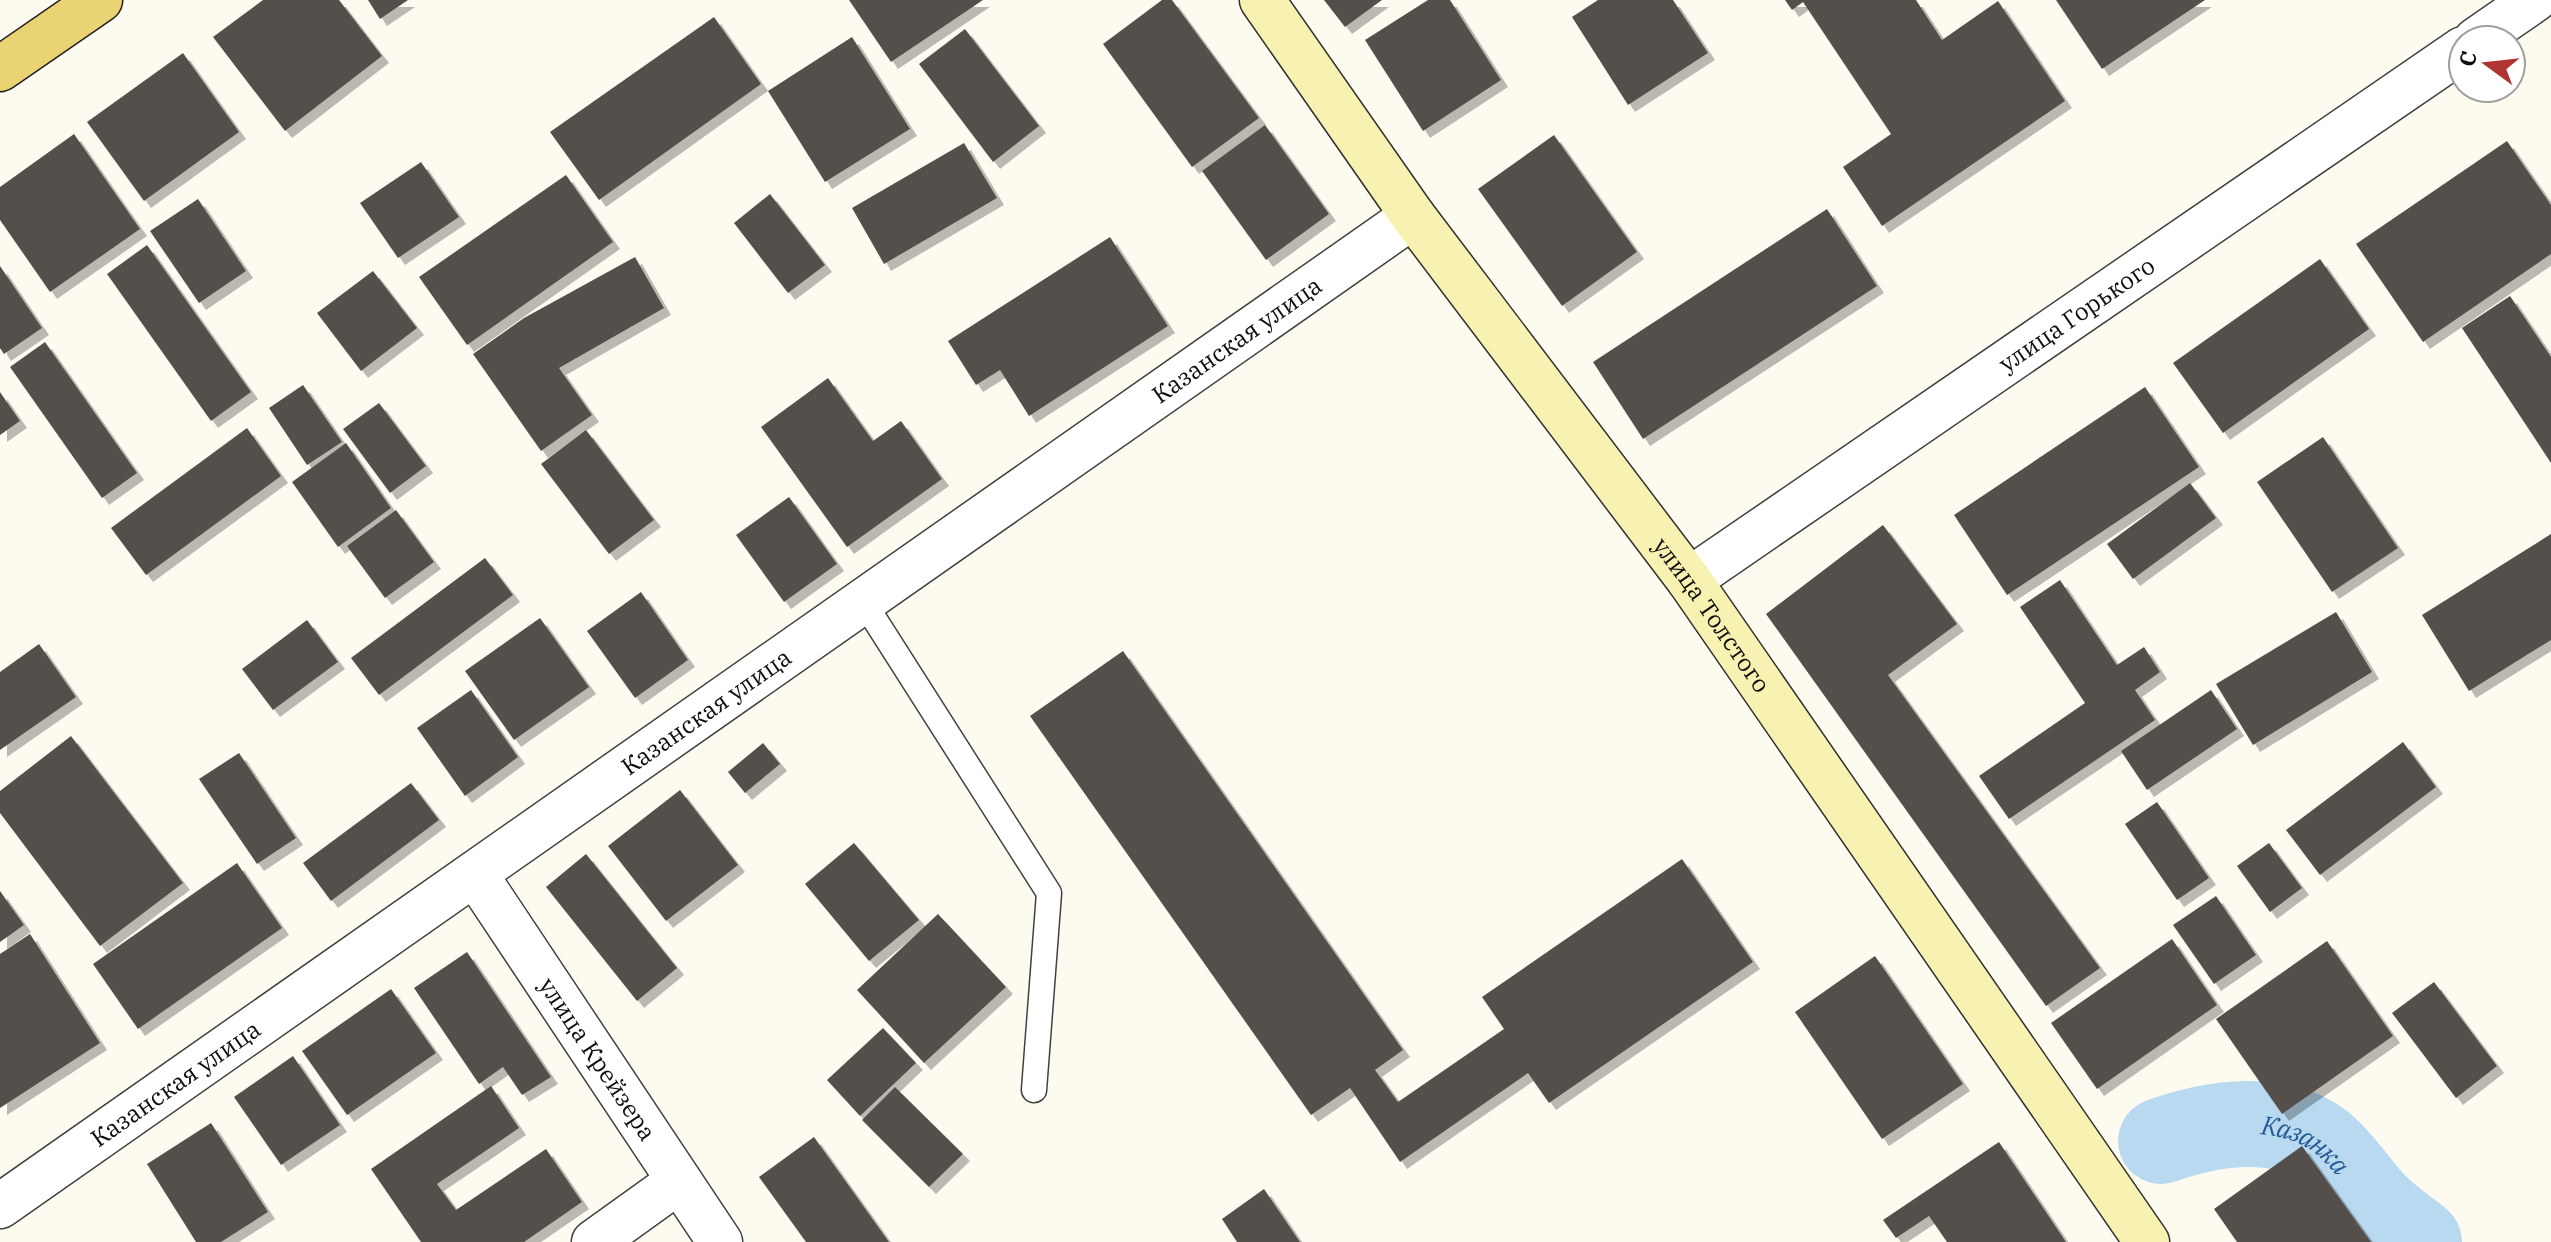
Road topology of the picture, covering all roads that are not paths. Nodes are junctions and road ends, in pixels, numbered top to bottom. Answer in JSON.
{"nodes":[{"id":1,"x":100,"y":0,"type":"edge"},
{"id":2,"x":1262,"y":0,"type":"edge"},
{"id":3,"x":2534,"y":0,"type":"edge"},
{"id":4,"x":2499,"y":24,"type":"edge"},
{"id":5,"x":2447,"y":60,"type":"edge"},
{"id":6,"x":0,"y":69,"type":"edge"},
{"id":7,"x":1413,"y":216,"type":"junction"},
{"id":8,"x":1689,"y":580,"type":"junction"},
{"id":9,"x":863,"y":601,"type":"junction"},
{"id":10,"x":475,"y":874,"type":"junction"},
{"id":11,"x":1034,"y":1090,"type":"dead end"},
{"id":12,"x":679,"y":1181,"type":"junction"},
{"id":13,"x":0,"y":1206,"type":"edge"},
{"id":14,"x":594,"y":1242,"type":"edge"},
{"id":15,"x":720,"y":1242,"type":"edge"},
{"id":16,"x":2147,"y":1242,"type":"edge"}],
"edges":[{"from":1,"to":6,"type":"main road"},
{"from":2,"to":7,"type":"main road","name":"улица Толстого"},
{"from":3,"to":4,"type":"street"},
{"from":5,"to":8,"type":"street","name":"улица Горького"},
{"from":7,"to":8,"type":"main road","name":"улица Толстого"},
{"from":7,"to":9,"type":"street","name":"Казанская улица"},
{"from":8,"to":16,"type":"main road","name":"улица Толстого"},
{"from":9,"to":10,"type":"street","name":"Казанская улица"},
{"from":9,"to":11,"type":"lane"},
{"from":10,"to":12,"type":"street","name":"улица Крейзера"},
{"from":10,"to":13,"type":"street","name":"Казанская улица"},
{"from":12,"to":14,"type":"street"},
{"from":12,"to":15,"type":"street","name":"улица Крейзера"}]}
